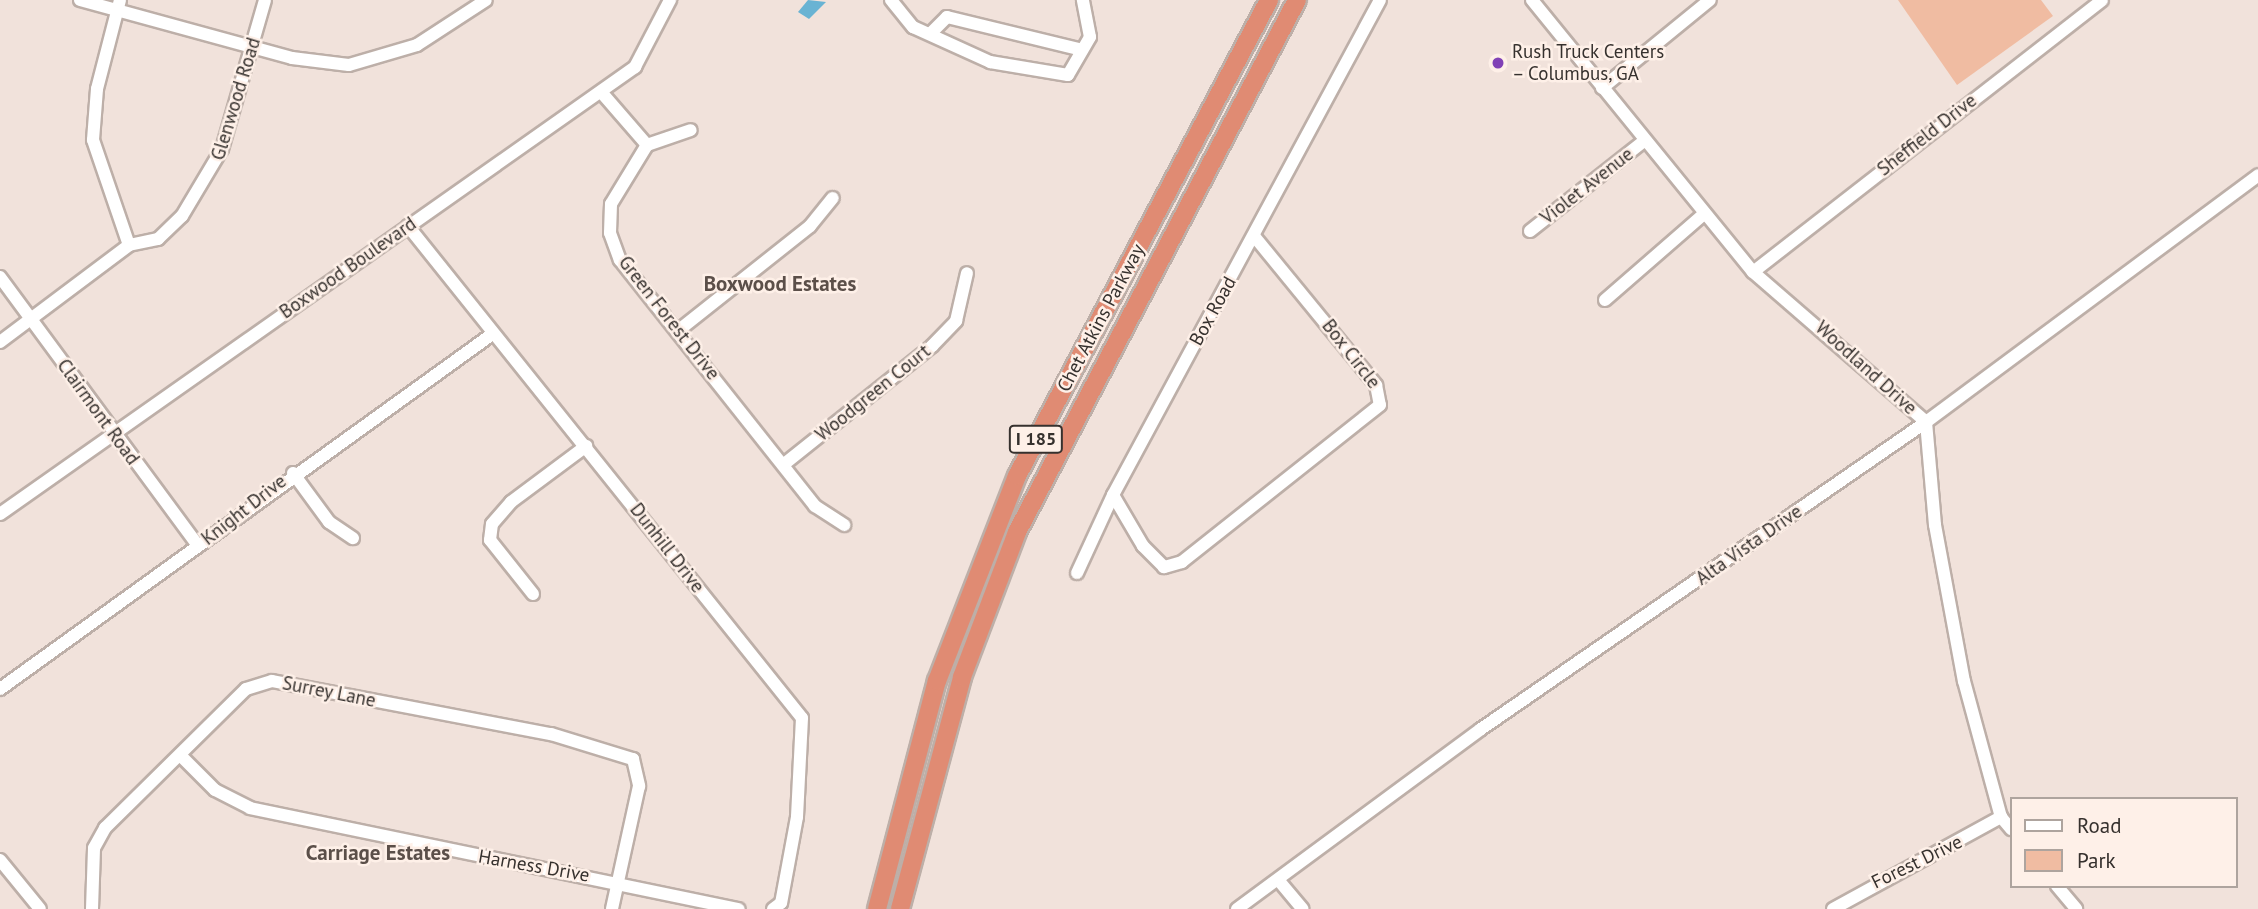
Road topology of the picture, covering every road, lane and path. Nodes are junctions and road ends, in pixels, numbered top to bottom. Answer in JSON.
{"nodes":[{"id":1,"x":80,"y":0,"type":"edge"},
{"id":2,"x":265,"y":0,"type":"edge"},
{"id":3,"x":486,"y":0,"type":"edge"},
{"id":4,"x":670,"y":0,"type":"edge"},
{"id":5,"x":891,"y":0,"type":"edge"},
{"id":6,"x":1083,"y":0,"type":"edge"},
{"id":7,"x":1269,"y":0,"type":"edge"},
{"id":8,"x":1297,"y":0,"type":"edge"},
{"id":9,"x":1380,"y":0,"type":"edge"},
{"id":10,"x":1532,"y":0,"type":"edge"},
{"id":11,"x":1710,"y":0,"type":"edge"},
{"id":12,"x":2102,"y":0,"type":"edge"},
{"id":13,"x":119,"y":5,"type":"edge"},
{"id":14,"x":929,"y":34,"type":"junction"},
{"id":15,"x":253,"y":46,"type":"junction"},
{"id":16,"x":1082,"y":50,"type":"junction"},
{"id":17,"x":1602,"y":88,"type":"junction"},
{"id":18,"x":602,"y":93,"type":"junction"},
{"id":19,"x":691,"y":130,"type":"dead end"},
{"id":20,"x":1644,"y":141,"type":"junction"},
{"id":21,"x":647,"y":145,"type":"junction"},
{"id":22,"x":2258,"y":175,"type":"edge"},
{"id":23,"x":833,"y":198,"type":"dead end"},
{"id":24,"x":1704,"y":214,"type":"junction"},
{"id":25,"x":408,"y":226,"type":"junction"},
{"id":26,"x":1530,"y":231,"type":"dead end"},
{"id":27,"x":1254,"y":236,"type":"junction"},
{"id":28,"x":129,"y":245,"type":"junction"},
{"id":29,"x":1753,"y":272,"type":"junction"},
{"id":30,"x":967,"y":273,"type":"dead end"},
{"id":31,"x":0,"y":277,"type":"edge"},
{"id":32,"x":1605,"y":300,"type":"dead end"},
{"id":33,"x":32,"y":319,"type":"junction"},
{"id":34,"x":679,"y":330,"type":"junction"},
{"id":35,"x":491,"y":335,"type":"junction"},
{"id":36,"x":0,"y":342,"type":"edge"},
{"id":37,"x":1926,"y":422,"type":"junction"},
{"id":38,"x":113,"y":435,"type":"junction"},
{"id":39,"x":586,"y":446,"type":"junction"},
{"id":40,"x":783,"y":465,"type":"junction"},
{"id":41,"x":293,"y":473,"type":"junction"},
{"id":42,"x":1113,"y":495,"type":"junction"},
{"id":43,"x":0,"y":514,"type":"edge"},
{"id":44,"x":844,"y":525,"type":"dead end"},
{"id":45,"x":353,"y":538,"type":"dead end"},
{"id":46,"x":198,"y":546,"type":"junction"},
{"id":47,"x":1077,"y":573,"type":"dead end"},
{"id":48,"x":533,"y":594,"type":"dead end"},
{"id":49,"x":0,"y":689,"type":"edge"},
{"id":50,"x":181,"y":756,"type":"junction"},
{"id":51,"x":2001,"y":817,"type":"junction"},
{"id":52,"x":2010,"y":828,"type":"edge"},
{"id":53,"x":0,"y":860,"type":"edge"},
{"id":54,"x":618,"y":881,"type":"junction"},
{"id":55,"x":1280,"y":882,"type":"junction"},
{"id":56,"x":2059,"y":888,"type":"edge"},
{"id":57,"x":40,"y":909,"type":"edge"},
{"id":58,"x":92,"y":909,"type":"edge"},
{"id":59,"x":612,"y":909,"type":"edge"},
{"id":60,"x":739,"y":909,"type":"edge"},
{"id":61,"x":774,"y":909,"type":"edge"},
{"id":62,"x":877,"y":909,"type":"edge"},
{"id":63,"x":900,"y":909,"type":"edge"},
{"id":64,"x":1237,"y":909,"type":"edge"},
{"id":65,"x":1303,"y":909,"type":"edge"},
{"id":66,"x":1833,"y":909,"type":"edge"},
{"id":67,"x":2076,"y":909,"type":"edge"}],
"edges":[{"from":1,"to":13,"type":"street"},
{"from":2,"to":15,"type":"street","name":"Glenwood Road"},
{"from":3,"to":15,"type":"street"},
{"from":4,"to":18,"type":"street","name":"Boxwood Boulevard"},
{"from":5,"to":14,"type":"street"},
{"from":6,"to":16,"type":"street"},
{"from":7,"to":62,"type":"highway","name":"Chet Atkins Parkway","number":"I 185"},
{"from":8,"to":63,"type":"highway","name":"Chet Atkins Parkway","number":"I 185"},
{"from":9,"to":27,"type":"street","name":"Box Road"},
{"from":10,"to":17,"type":"street","name":"Woodland Drive"},
{"from":11,"to":17,"type":"street"},
{"from":12,"to":29,"type":"street","name":"Sheffield Drive"},
{"from":13,"to":15,"type":"street"},
{"from":13,"to":28,"type":"street"},
{"from":14,"to":16,"type":"street"},
{"from":14,"to":16,"type":"street"},
{"from":15,"to":28,"type":"street","name":"Glenwood Road"},
{"from":17,"to":20,"type":"street","name":"Woodland Drive"},
{"from":18,"to":21,"type":"street"},
{"from":18,"to":25,"type":"street","name":"Boxwood Boulevard"},
{"from":19,"to":21,"type":"street"},
{"from":20,"to":24,"type":"street","name":"Woodland Drive"},
{"from":20,"to":26,"type":"street","name":"Violet Avenue"},
{"from":21,"to":34,"type":"street","name":"Green Forest Drive"},
{"from":22,"to":37,"type":"street","name":"Alta Vista Drive"},
{"from":23,"to":34,"type":"street"},
{"from":24,"to":29,"type":"street","name":"Woodland Drive"},
{"from":24,"to":32,"type":"street"},
{"from":25,"to":35,"type":"street","name":"Dunhill Drive"},
{"from":25,"to":38,"type":"street","name":"Boxwood Boulevard"},
{"from":27,"to":42,"type":"street","name":"Box Road"},
{"from":27,"to":42,"type":"street","name":"Box Circle"},
{"from":28,"to":33,"type":"street","name":"Glenwood Road"},
{"from":29,"to":37,"type":"street","name":"Woodland Drive"},
{"from":30,"to":40,"type":"street","name":"Woodgreen Court"},
{"from":31,"to":33,"type":"street","name":"Clairmont Road"},
{"from":33,"to":36,"type":"street","name":"Glenwood Road"},
{"from":33,"to":38,"type":"street","name":"Clairmont Road"},
{"from":34,"to":40,"type":"street","name":"Green Forest Drive"},
{"from":35,"to":39,"type":"street","name":"Dunhill Drive"},
{"from":35,"to":41,"type":"street","name":"Knight Drive"},
{"from":37,"to":51,"type":"street","name":"Woodland Drive"},
{"from":37,"to":55,"type":"street","name":"Alta Vista Drive"},
{"from":38,"to":43,"type":"street","name":"Boxwood Boulevard"},
{"from":38,"to":46,"type":"street","name":"Clairmont Road"},
{"from":39,"to":48,"type":"street"},
{"from":39,"to":61,"type":"street","name":"Dunhill Drive"},
{"from":40,"to":44,"type":"street","name":"Green Forest Drive"},
{"from":41,"to":45,"type":"street"},
{"from":41,"to":46,"type":"street","name":"Knight Drive"},
{"from":42,"to":47,"type":"street","name":"Box Road"},
{"from":46,"to":49,"type":"street","name":"Knight Drive"},
{"from":50,"to":54,"type":"street","name":"Harness Drive"},
{"from":50,"to":54,"type":"street","name":"Surrey Lane"},
{"from":50,"to":58,"type":"street","name":"Surrey Lane"},
{"from":51,"to":52,"type":"street","name":"Woodland Drive"},
{"from":51,"to":66,"type":"street","name":"Forest Drive"},
{"from":53,"to":57,"type":"street"},
{"from":54,"to":59,"type":"street"},
{"from":54,"to":60,"type":"street","name":"Harness Drive"},
{"from":55,"to":64,"type":"street","name":"Alta Vista Drive"},
{"from":55,"to":65,"type":"street"},
{"from":56,"to":67,"type":"street"}]}
